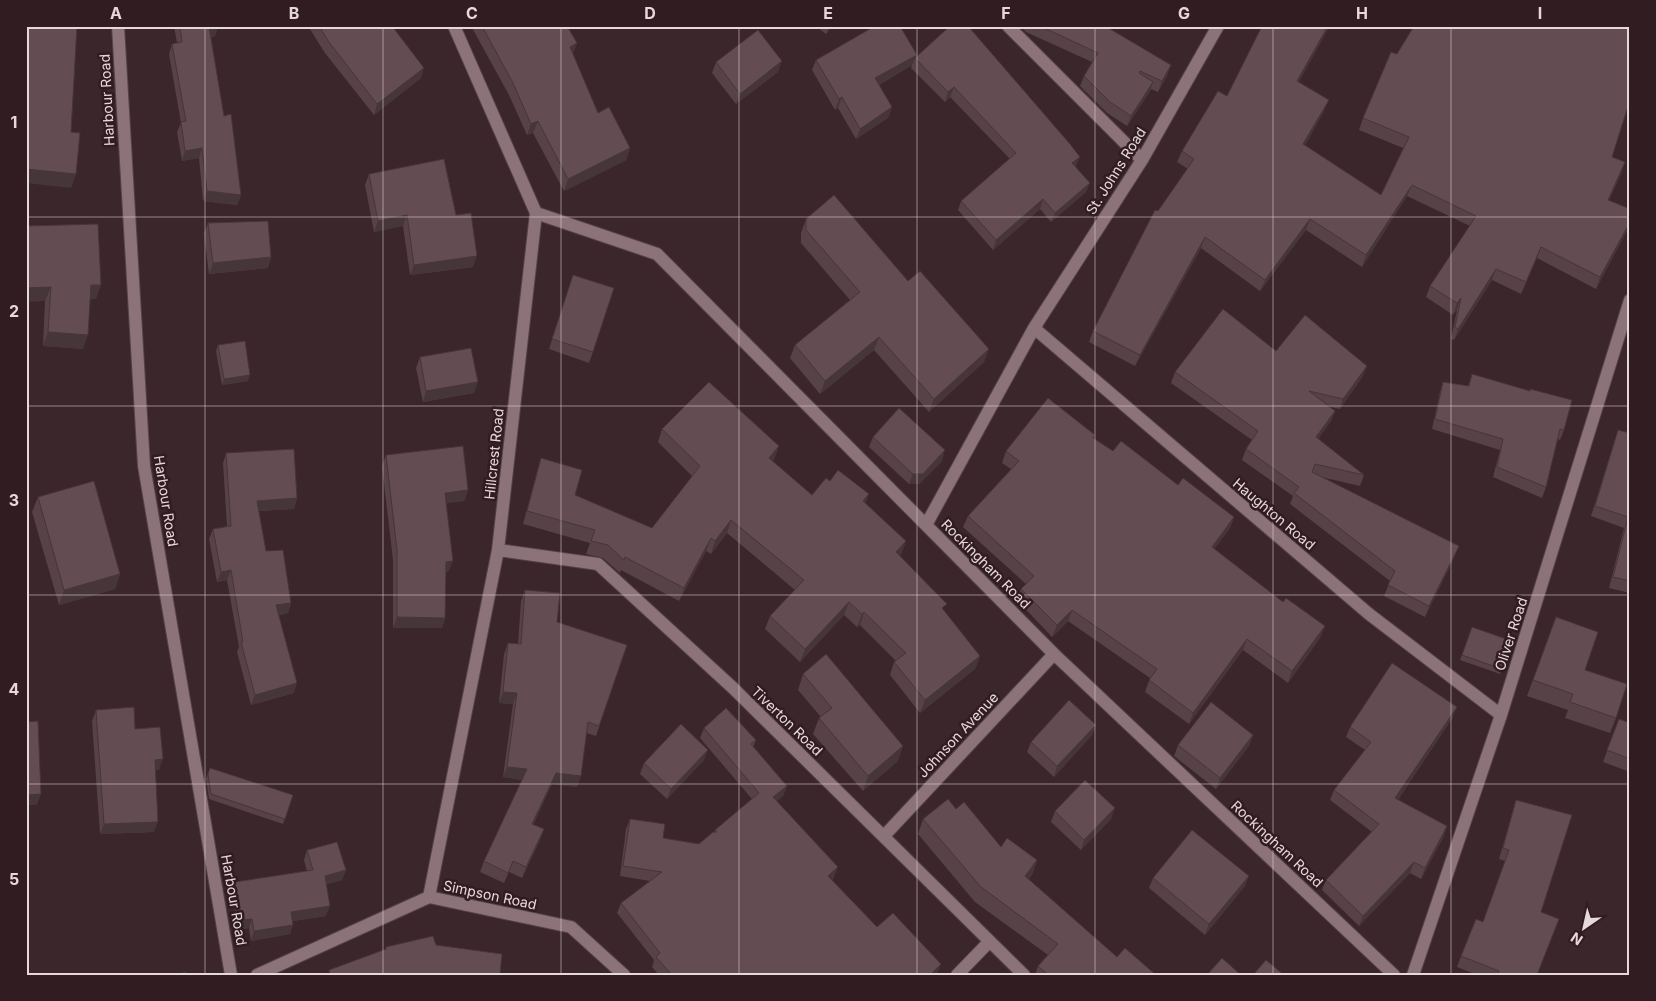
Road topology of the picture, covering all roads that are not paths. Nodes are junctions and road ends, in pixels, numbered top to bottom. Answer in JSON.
{"nodes":[{"id":1,"x":118,"y":26,"type":"edge"},
{"id":2,"x":454,"y":26,"type":"edge"},
{"id":3,"x":1008,"y":26,"type":"edge"},
{"id":4,"x":1218,"y":26,"type":"edge"},
{"id":5,"x":1142,"y":160,"type":"junction"},
{"id":6,"x":536,"y":213,"type":"junction"},
{"id":7,"x":1630,"y":300,"type":"edge"},
{"id":8,"x":1034,"y":328,"type":"junction"},
{"id":9,"x":926,"y":525,"type":"junction"},
{"id":10,"x":498,"y":550,"type":"junction"},
{"id":11,"x":1054,"y":654,"type":"junction"},
{"id":12,"x":1501,"y":715,"type":"junction"},
{"id":13,"x":884,"y":836,"type":"junction"},
{"id":14,"x":429,"y":897,"type":"junction"},
{"id":15,"x":989,"y":942,"type":"junction"},
{"id":16,"x":231,"y":975,"type":"edge"},
{"id":17,"x":257,"y":975,"type":"edge"},
{"id":18,"x":624,"y":975,"type":"edge"},
{"id":19,"x":957,"y":975,"type":"edge"},
{"id":20,"x":1024,"y":975,"type":"edge"},
{"id":21,"x":1394,"y":975,"type":"edge"},
{"id":22,"x":1413,"y":975,"type":"edge"}],
"edges":[{"from":1,"to":16,"type":"street","name":"Harbour Road"},
{"from":2,"to":6,"type":"street"},
{"from":3,"to":5,"type":"street"},
{"from":4,"to":5,"type":"street","name":"St. Johns Road"},
{"from":5,"to":8,"type":"street","name":"St. Johns Road"},
{"from":6,"to":9,"type":"street","name":"Rockingham Road"},
{"from":6,"to":10,"type":"street","name":"Hillcrest Road"},
{"from":7,"to":12,"type":"street","name":"Oliver Road"},
{"from":8,"to":9,"type":"street","name":"St. Johns Road"},
{"from":8,"to":12,"type":"street","name":"Haughton Road"},
{"from":9,"to":11,"type":"street","name":"Rockingham Road"},
{"from":10,"to":13,"type":"street","name":"Tiverton Road"},
{"from":10,"to":14,"type":"street","name":"Hillcrest Road"},
{"from":11,"to":13,"type":"street","name":"Johnson Avenue"},
{"from":11,"to":21,"type":"street","name":"Rockingham Road"},
{"from":12,"to":22,"type":"street","name":"Oliver Road"},
{"from":13,"to":15,"type":"street","name":"Tiverton Road"},
{"from":14,"to":17,"type":"street","name":"Simpson Road"},
{"from":14,"to":18,"type":"street","name":"Simpson Road"},
{"from":15,"to":19,"type":"street"},
{"from":15,"to":20,"type":"street","name":"Tiverton Road"}]}
